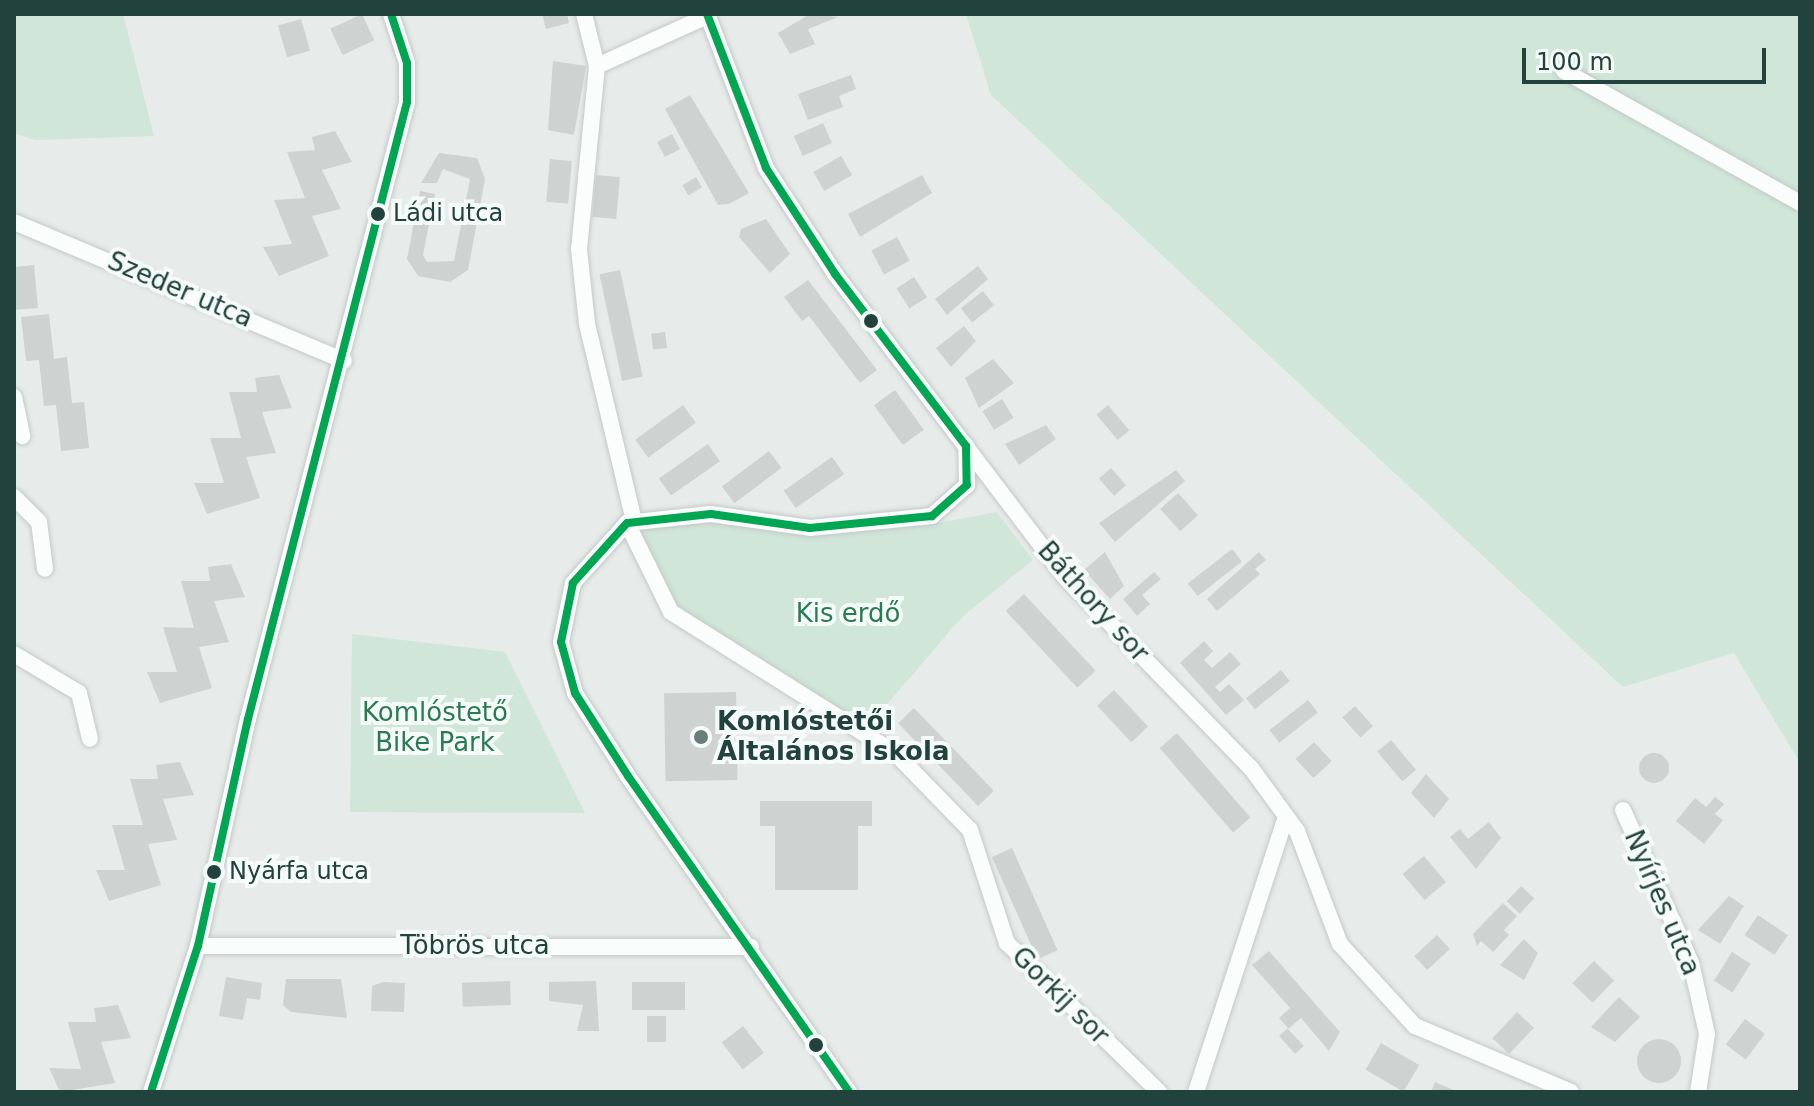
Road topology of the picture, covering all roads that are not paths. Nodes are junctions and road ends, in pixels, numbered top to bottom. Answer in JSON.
{"nodes":[{"id":1,"x":391,"y":14,"type":"edge"},
{"id":2,"x":584,"y":14,"type":"edge"},
{"id":3,"x":707,"y":15,"type":"edge"},
{"id":4,"x":597,"y":66,"type":"junction"},
{"id":5,"x":1564,"y":71,"type":"dead end"},
{"id":6,"x":1800,"y":203,"type":"edge"},
{"id":7,"x":14,"y":222,"type":"edge"},
{"id":8,"x":344,"y":361,"type":"junction"},
{"id":9,"x":14,"y":397,"type":"edge"},
{"id":10,"x":22,"y":436,"type":"dead end"},
{"id":11,"x":966,"y":446,"type":"junction"},
{"id":12,"x":14,"y":497,"type":"edge"},
{"id":13,"x":631,"y":523,"type":"junction"},
{"id":14,"x":45,"y":569,"type":"dead end"},
{"id":15,"x":14,"y":654,"type":"edge"},
{"id":16,"x":90,"y":739,"type":"dead end"},
{"id":17,"x":1623,"y":810,"type":"dead end"},
{"id":18,"x":1286,"y":816,"type":"junction"},
{"id":19,"x":198,"y":946,"type":"junction"},
{"id":20,"x":751,"y":947,"type":"junction"},
{"id":21,"x":151,"y":1092,"type":"edge"},
{"id":22,"x":849,"y":1092,"type":"edge"},
{"id":23,"x":1159,"y":1092,"type":"edge"},
{"id":24,"x":1196,"y":1092,"type":"edge"},
{"id":25,"x":1571,"y":1092,"type":"edge"},
{"id":26,"x":1698,"y":1092,"type":"edge"}],
"edges":[{"from":1,"to":8,"type":"street"},
{"from":2,"to":4,"type":"street","name":"Gorkij sor"},
{"from":3,"to":4,"type":"street"},
{"from":3,"to":11,"type":"street","name":"Báthory sor"},
{"from":4,"to":13,"type":"street","name":"Gorkij sor"},
{"from":5,"to":6,"type":"street"},
{"from":7,"to":8,"type":"street","name":"Szeder utca"},
{"from":8,"to":19,"type":"street"},
{"from":9,"to":10,"type":"street"},
{"from":11,"to":13,"type":"street"},
{"from":11,"to":18,"type":"street","name":"Báthory sor"},
{"from":12,"to":14,"type":"street"},
{"from":13,"to":20,"type":"street"},
{"from":13,"to":23,"type":"street","name":"Gorkij sor"},
{"from":15,"to":16,"type":"street"},
{"from":17,"to":26,"type":"street","name":"Nyírjes utca"},
{"from":18,"to":24,"type":"street"},
{"from":18,"to":25,"type":"street","name":"Báthory sor"},
{"from":19,"to":20,"type":"street","name":"Töbrös utca"},
{"from":19,"to":21,"type":"street"},
{"from":20,"to":22,"type":"street"}]}
